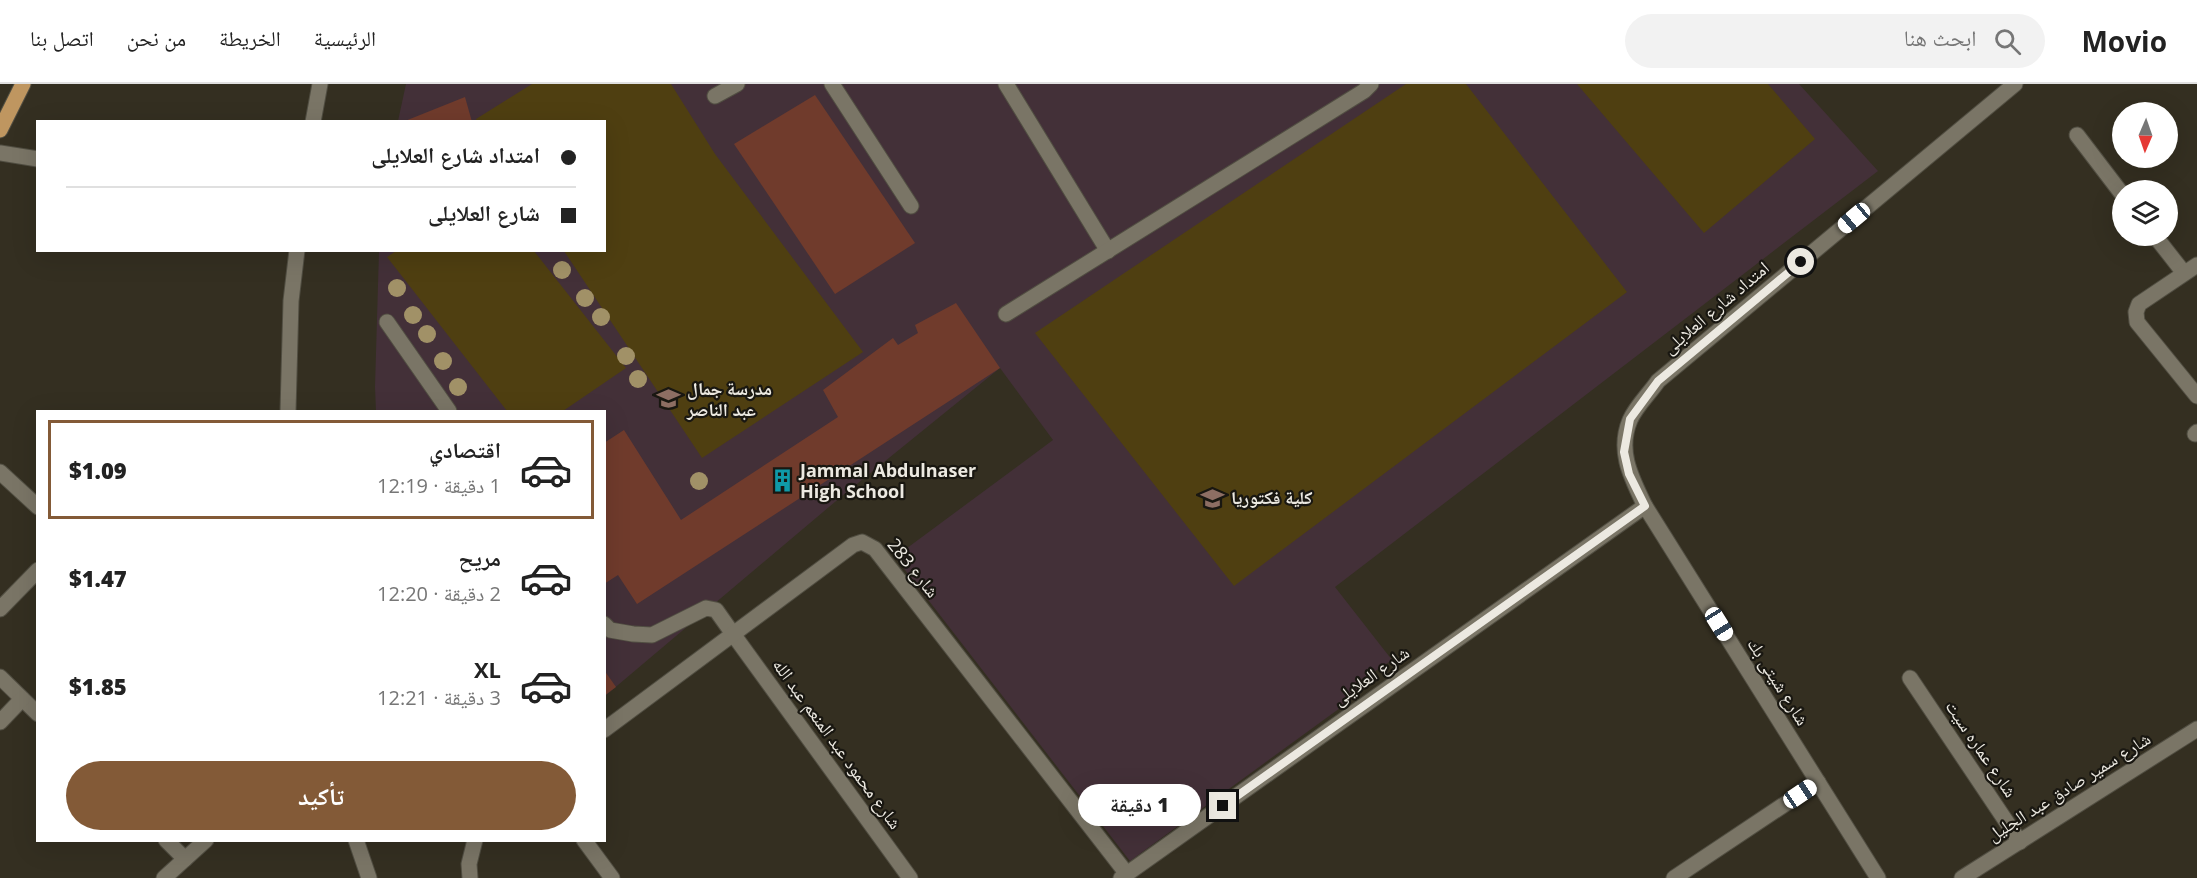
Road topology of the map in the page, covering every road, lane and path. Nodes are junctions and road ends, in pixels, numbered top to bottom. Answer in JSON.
{"nodes":[{"id":1,"x":23,"y":84,"type":"edge"},
{"id":2,"x":320,"y":84,"type":"edge"},
{"id":3,"x":737,"y":84,"type":"edge"},
{"id":4,"x":832,"y":84,"type":"edge"},
{"id":5,"x":1006,"y":84,"type":"edge"},
{"id":6,"x":1371,"y":84,"type":"edge"},
{"id":7,"x":2015,"y":84,"type":"edge"},
{"id":8,"x":715,"y":96,"type":"dead end"},
{"id":9,"x":15,"y":99,"type":"junction"},
{"id":10,"x":0,"y":108,"type":"edge"},
{"id":11,"x":313,"y":120,"type":"edge"},
{"id":12,"x":0,"y":130,"type":"edge"},
{"id":13,"x":2077,"y":135,"type":"dead end"},
{"id":14,"x":0,"y":153,"type":"edge"},
{"id":15,"x":36,"y":159,"type":"edge"},
{"id":16,"x":2112,"y":181,"type":"edge"},
{"id":17,"x":911,"y":206,"type":"dead end"},
{"id":18,"x":2166,"y":246,"type":"edge"},
{"id":19,"x":1108,"y":251,"type":"junction"},
{"id":20,"x":297,"y":252,"type":"edge"},
{"id":21,"x":2191,"y":269,"type":"edge"},
{"id":22,"x":1006,"y":314,"type":"dead end"},
{"id":23,"x":387,"y":322,"type":"dead end"},
{"id":24,"x":2197,"y":396,"type":"edge"},
{"id":25,"x":288,"y":410,"type":"edge"},
{"id":26,"x":449,"y":410,"type":"edge"},
{"id":27,"x":0,"y":472,"type":"edge"},
{"id":28,"x":36,"y":505,"type":"edge"},
{"id":29,"x":1645,"y":506,"type":"junction"},
{"id":30,"x":36,"y":572,"type":"edge"},
{"id":31,"x":0,"y":609,"type":"edge"},
{"id":32,"x":606,"y":626,"type":"edge"},
{"id":33,"x":733,"y":634,"type":"junction"},
{"id":34,"x":0,"y":677,"type":"edge"},
{"id":35,"x":1910,"y":678,"type":"dead end"},
{"id":36,"x":22,"y":699,"type":"junction"},
{"id":37,"x":36,"y":712,"type":"edge"},
{"id":38,"x":0,"y":722,"type":"edge"},
{"id":39,"x":606,"y":729,"type":"edge"},
{"id":40,"x":2197,"y":729,"type":"edge"},
{"id":41,"x":1818,"y":782,"type":"junction"},
{"id":42,"x":168,"y":842,"type":"edge"},
{"id":43,"x":204,"y":842,"type":"edge"},
{"id":44,"x":357,"y":842,"type":"edge"},
{"id":45,"x":474,"y":842,"type":"edge"},
{"id":46,"x":585,"y":842,"type":"edge"},
{"id":47,"x":2020,"y":842,"type":"junction"},
{"id":48,"x":185,"y":859,"type":"junction"},
{"id":49,"x":1124,"y":876,"type":"edge"},
{"id":50,"x":164,"y":878,"type":"edge"},
{"id":51,"x":369,"y":878,"type":"edge"},
{"id":52,"x":470,"y":878,"type":"edge"},
{"id":53,"x":612,"y":878,"type":"edge"},
{"id":54,"x":910,"y":878,"type":"edge"},
{"id":55,"x":1674,"y":878,"type":"edge"},
{"id":56,"x":1878,"y":878,"type":"edge"},
{"id":57,"x":1962,"y":878,"type":"edge"}],
"edges":[{"from":1,"to":9,"type":"main road"},
{"from":2,"to":11,"type":"street"},
{"from":3,"to":8,"type":"street"},
{"from":4,"to":17,"type":"street"},
{"from":5,"to":19,"type":"street"},
{"from":6,"to":19,"type":"street"},
{"from":7,"to":29,"type":"street","name":"امتداد شارع العلايلى"},
{"from":9,"to":10,"type":"main road"},
{"from":9,"to":12,"type":"main road"},
{"from":13,"to":16,"type":"street"},
{"from":14,"to":15,"type":"street"},
{"from":18,"to":21,"type":"street"},
{"from":19,"to":22,"type":"street"},
{"from":20,"to":25,"type":"street"},
{"from":21,"to":24,"type":"street"},
{"from":23,"to":26,"type":"street"},
{"from":27,"to":28,"type":"street"},
{"from":29,"to":41,"type":"street","name":"شارع شيتى بك"},
{"from":29,"to":49,"type":"street","name":"شارع العلايلى"},
{"from":30,"to":31,"type":"street"},
{"from":32,"to":33,"type":"street","name":"شارع محمود عبد المنعم عبد الله"},
{"from":33,"to":39,"type":"street","name":"شارع 283"},
{"from":33,"to":49,"type":"street","name":"شارع 283"},
{"from":33,"to":54,"type":"street","name":"شارع محمود عبد المنعم عبد الله"},
{"from":34,"to":36,"type":"street"},
{"from":35,"to":47,"type":"street","name":"شارع عماره سيت"},
{"from":36,"to":37,"type":"street"},
{"from":36,"to":38,"type":"street"},
{"from":40,"to":47,"type":"street","name":"شارع سمير صادق عبد الجليل"},
{"from":41,"to":55,"type":"street"},
{"from":41,"to":56,"type":"street","name":"شارع شيتى بك"},
{"from":42,"to":48,"type":"street"},
{"from":43,"to":48,"type":"street"},
{"from":44,"to":51,"type":"street"},
{"from":45,"to":52,"type":"street"},
{"from":46,"to":53,"type":"street"},
{"from":47,"to":57,"type":"street","name":"شارع سمير صادق عبد الجليل"},
{"from":48,"to":50,"type":"street"}]}
